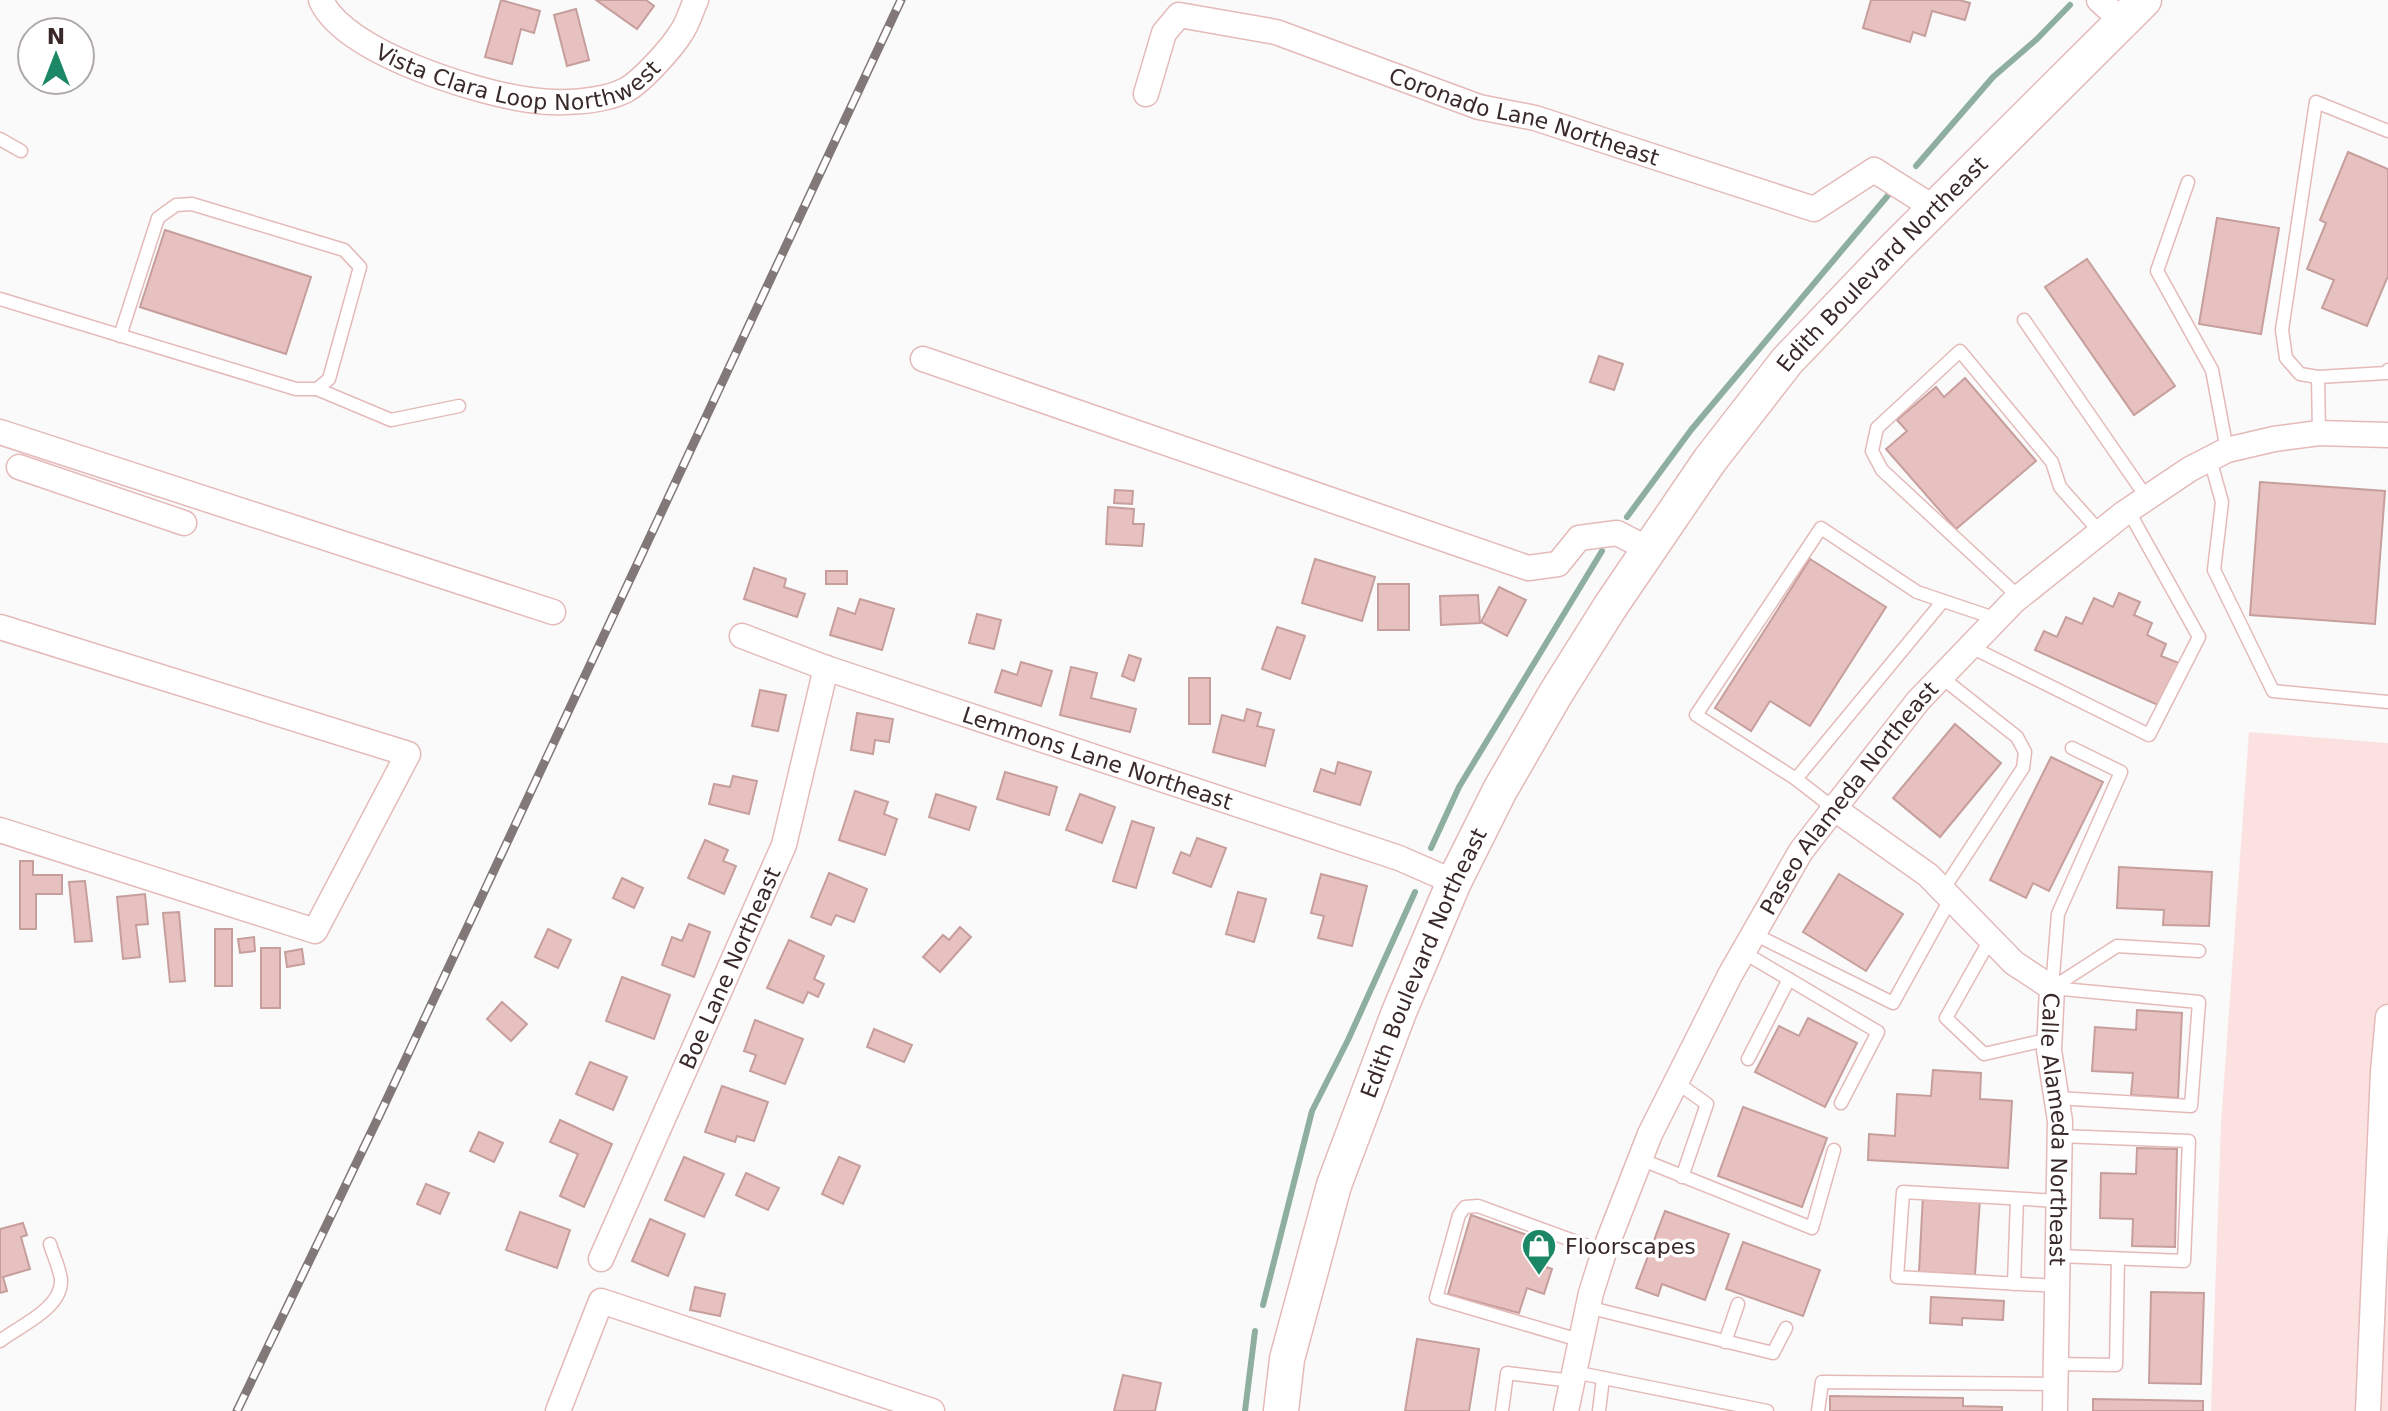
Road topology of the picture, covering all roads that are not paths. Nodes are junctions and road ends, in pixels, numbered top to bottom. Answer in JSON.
{"nodes":[{"id":1,"x":321,"y":0,"type":"edge"},
{"id":2,"x":696,"y":0,"type":"edge"},
{"id":3,"x":2122,"y":7,"type":"edge"},
{"id":4,"x":1146,"y":94,"type":"dead end"},
{"id":5,"x":2388,"y":131,"type":"edge"},
{"id":6,"x":0,"y":139,"type":"edge"},
{"id":7,"x":21,"y":151,"type":"dead end"},
{"id":8,"x":2188,"y":182,"type":"dead end"},
{"id":9,"x":1934,"y":208,"type":"junction"},
{"id":10,"x":0,"y":299,"type":"edge"},
{"id":11,"x":2024,"y":320,"type":"dead end"},
{"id":12,"x":120,"y":336,"type":"junction"},
{"id":13,"x":923,"y":359,"type":"dead end"},
{"id":14,"x":2388,"y":370,"type":"edge"},
{"id":15,"x":2318,"y":377,"type":"junction"},
{"id":16,"x":317,"y":389,"type":"junction"},
{"id":17,"x":459,"y":406,"type":"dead end"},
{"id":18,"x":0,"y":432,"type":"edge"},
{"id":19,"x":2319,"y":433,"type":"junction"},
{"id":20,"x":2388,"y":435,"type":"edge"},
{"id":21,"x":26,"y":441,"type":"junction"},
{"id":22,"x":2219,"y":455,"type":"junction"},
{"id":23,"x":9,"y":464,"type":"edge"},
{"id":24,"x":2138,"y":504,"type":"junction"},
{"id":25,"x":184,"y":523,"type":"dead end"},
{"id":26,"x":2100,"y":532,"type":"junction"},
{"id":27,"x":1650,"y":550,"type":"junction"},
{"id":28,"x":2019,"y":597,"type":"junction"},
{"id":29,"x":1943,"y":601,"type":"junction"},
{"id":30,"x":553,"y":612,"type":"dead end"},
{"id":31,"x":1997,"y":619,"type":"junction"},
{"id":32,"x":0,"y":627,"type":"edge"},
{"id":33,"x":742,"y":636,"type":"dead end"},
{"id":34,"x":1971,"y":647,"type":"junction"},
{"id":35,"x":826,"y":668,"type":"junction"},
{"id":36,"x":1941,"y":677,"type":"junction"},
{"id":37,"x":2388,"y":702,"type":"edge"},
{"id":38,"x":2072,"y":748,"type":"dead end"},
{"id":39,"x":1796,"y":779,"type":"junction"},
{"id":40,"x":1832,"y":807,"type":"junction"},
{"id":41,"x":0,"y":830,"type":"edge"},
{"id":42,"x":1454,"y":882,"type":"junction"},
{"id":43,"x":1947,"y":894,"type":"junction"},
{"id":44,"x":1991,"y":938,"type":"junction"},
{"id":45,"x":1748,"y":943,"type":"junction"},
{"id":46,"x":2199,"y":951,"type":"dead end"},
{"id":47,"x":1789,"y":979,"type":"junction"},
{"id":48,"x":2052,"y":988,"type":"junction"},
{"id":49,"x":2388,"y":1017,"type":"edge"},
{"id":50,"x":2050,"y":1039,"type":"junction"},
{"id":51,"x":1748,"y":1059,"type":"dead end"},
{"id":52,"x":1676,"y":1082,"type":"junction"},
{"id":53,"x":2057,"y":1098,"type":"junction"},
{"id":54,"x":1841,"y":1103,"type":"dead end"},
{"id":55,"x":2060,"y":1136,"type":"junction"},
{"id":56,"x":1834,"y":1150,"type":"dead end"},
{"id":57,"x":1640,"y":1159,"type":"junction"},
{"id":58,"x":1682,"y":1177,"type":"junction"},
{"id":59,"x":2017,"y":1199,"type":"junction"},
{"id":60,"x":2058,"y":1201,"type":"junction"},
{"id":61,"x":50,"y":1244,"type":"dead end"},
{"id":62,"x":1604,"y":1252,"type":"junction"},
{"id":63,"x":2058,"y":1256,"type":"junction"},
{"id":64,"x":601,"y":1259,"type":"dead end"},
{"id":65,"x":2118,"y":1259,"type":"junction"},
{"id":66,"x":2014,"y":1284,"type":"junction"},
{"id":67,"x":2057,"y":1286,"type":"junction"},
{"id":68,"x":1738,"y":1304,"type":"dead end"},
{"id":69,"x":1587,"y":1307,"type":"junction"},
{"id":70,"x":1786,"y":1328,"type":"dead end"},
{"id":71,"x":1579,"y":1340,"type":"junction"},
{"id":72,"x":0,"y":1341,"type":"edge"},
{"id":73,"x":1725,"y":1342,"type":"junction"},
{"id":74,"x":2056,"y":1374,"type":"junction"},
{"id":75,"x":1573,"y":1377,"type":"junction"},
{"id":76,"x":1603,"y":1378,"type":"junction"},
{"id":77,"x":558,"y":1411,"type":"edge"},
{"id":78,"x":932,"y":1411,"type":"edge"},
{"id":79,"x":1281,"y":1411,"type":"edge"},
{"id":80,"x":1502,"y":1411,"type":"edge"},
{"id":81,"x":1566,"y":1411,"type":"edge"},
{"id":82,"x":1599,"y":1411,"type":"edge"},
{"id":83,"x":1767,"y":1411,"type":"edge"},
{"id":84,"x":1818,"y":1411,"type":"edge"},
{"id":85,"x":2055,"y":1411,"type":"edge"},
{"id":86,"x":2368,"y":1411,"type":"edge"}],
"edges":[{"from":1,"to":2,"type":"street","name":"Vista Clara Loop Northwest"},
{"from":3,"to":9,"type":"street","name":"Edith Boulevard Northeast"},
{"from":4,"to":9,"type":"street","name":"Coronado Lane Northeast"},
{"from":5,"to":15,"type":"lane"},
{"from":6,"to":7,"type":"lane"},
{"from":8,"to":22,"type":"lane"},
{"from":9,"to":27,"type":"street","name":"Edith Boulevard Northeast"},
{"from":10,"to":12,"type":"lane"},
{"from":11,"to":24,"type":"lane"},
{"from":12,"to":16,"type":"lane"},
{"from":12,"to":16,"type":"lane"},
{"from":13,"to":27,"type":"street"},
{"from":14,"to":15,"type":"lane"},
{"from":15,"to":19,"type":"lane"},
{"from":16,"to":17,"type":"lane"},
{"from":18,"to":21,"type":"street"},
{"from":19,"to":20,"type":"street","name":"Paseo Alameda Northeast"},
{"from":19,"to":22,"type":"street","name":"Paseo Alameda Northeast"},
{"from":21,"to":23,"type":"street"},
{"from":21,"to":30,"type":"street"},
{"from":22,"to":24,"type":"street","name":"Paseo Alameda Northeast"},
{"from":22,"to":37,"type":"lane"},
{"from":23,"to":25,"type":"street"},
{"from":24,"to":26,"type":"street","name":"Paseo Alameda Northeast"},
{"from":24,"to":34,"type":"lane"},
{"from":26,"to":28,"type":"street","name":"Paseo Alameda Northeast"},
{"from":26,"to":28,"type":"lane"},
{"from":27,"to":42,"type":"street","name":"Edith Boulevard Northeast"},
{"from":28,"to":31,"type":"street","name":"Paseo Alameda Northeast"},
{"from":29,"to":31,"type":"lane"},
{"from":29,"to":39,"type":"lane"},
{"from":29,"to":39,"type":"lane"},
{"from":31,"to":34,"type":"street","name":"Paseo Alameda Northeast"},
{"from":32,"to":41,"type":"street"},
{"from":33,"to":35,"type":"street","name":"Lemmons Lane Northeast"},
{"from":34,"to":36,"type":"street","name":"Paseo Alameda Northeast"},
{"from":35,"to":42,"type":"street","name":"Lemmons Lane Northeast"},
{"from":35,"to":64,"type":"street","name":"Boe Lane Northeast"},
{"from":36,"to":40,"type":"street","name":"Paseo Alameda Northeast"},
{"from":36,"to":43,"type":"lane"},
{"from":38,"to":48,"type":"lane"},
{"from":39,"to":40,"type":"lane"},
{"from":40,"to":43,"type":"street","name":"Calle Alameda Northeast"},
{"from":40,"to":45,"type":"street","name":"Paseo Alameda Northeast"},
{"from":42,"to":79,"type":"street","name":"Edith Boulevard Northeast"},
{"from":43,"to":44,"type":"street","name":"Calle Alameda Northeast"},
{"from":43,"to":45,"type":"lane"},
{"from":44,"to":48,"type":"street","name":"Calle Alameda Northeast"},
{"from":44,"to":50,"type":"lane"},
{"from":45,"to":47,"type":"lane"},
{"from":45,"to":52,"type":"street","name":"Paseo Alameda Northeast"},
{"from":46,"to":48,"type":"lane"},
{"from":47,"to":51,"type":"lane"},
{"from":47,"to":54,"type":"lane"},
{"from":48,"to":50,"type":"street","name":"Calle Alameda Northeast"},
{"from":48,"to":53,"type":"lane"},
{"from":49,"to":86,"type":"street"},
{"from":50,"to":53,"type":"street","name":"Calle Alameda Northeast"},
{"from":52,"to":57,"type":"street","name":"Paseo Alameda Northeast"},
{"from":52,"to":58,"type":"lane"},
{"from":53,"to":55,"type":"street","name":"Calle Alameda Northeast"},
{"from":55,"to":60,"type":"street","name":"Calle Alameda Northeast"},
{"from":55,"to":65,"type":"lane"},
{"from":56,"to":58,"type":"lane"},
{"from":57,"to":58,"type":"lane"},
{"from":57,"to":62,"type":"street","name":"Paseo Alameda Northeast"},
{"from":59,"to":60,"type":"lane"},
{"from":59,"to":66,"type":"lane"},
{"from":59,"to":66,"type":"lane"},
{"from":60,"to":63,"type":"street","name":"Calle Alameda Northeast"},
{"from":61,"to":72,"type":"lane"},
{"from":62,"to":69,"type":"street","name":"Paseo Alameda Northeast"},
{"from":62,"to":71,"type":"lane"},
{"from":63,"to":65,"type":"lane"},
{"from":63,"to":67,"type":"street","name":"Calle Alameda Northeast"},
{"from":65,"to":74,"type":"lane"},
{"from":66,"to":67,"type":"lane"},
{"from":67,"to":74,"type":"street","name":"Calle Alameda Northeast"},
{"from":68,"to":73,"type":"lane"},
{"from":69,"to":71,"type":"street","name":"Paseo Alameda Northeast"},
{"from":69,"to":73,"type":"lane"},
{"from":70,"to":73,"type":"lane"},
{"from":71,"to":75,"type":"street","name":"Paseo Alameda Northeast"},
{"from":74,"to":84,"type":"lane"},
{"from":74,"to":85,"type":"street","name":"Calle Alameda Northeast"},
{"from":75,"to":76,"type":"lane"},
{"from":75,"to":80,"type":"lane"},
{"from":75,"to":81,"type":"street","name":"Paseo Alameda Northeast"},
{"from":76,"to":82,"type":"lane"},
{"from":76,"to":83,"type":"lane"},
{"from":77,"to":78,"type":"street"}]}
